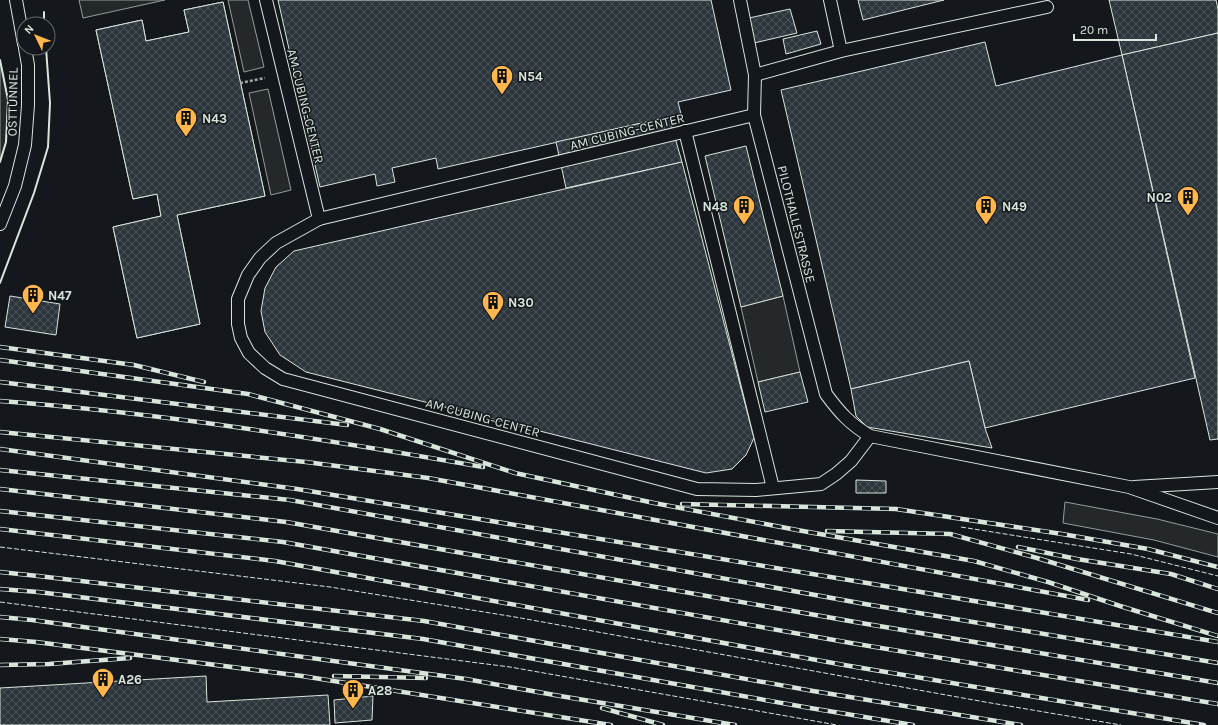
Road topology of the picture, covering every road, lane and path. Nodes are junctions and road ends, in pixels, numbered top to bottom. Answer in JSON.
{"nodes":[{"id":1,"x":16,"y":0,"type":"edge"},
{"id":2,"x":266,"y":0,"type":"edge"},
{"id":3,"x":740,"y":0,"type":"edge"},
{"id":4,"x":830,"y":0,"type":"edge"},
{"id":5,"x":1047,"y":7,"type":"dead end"},
{"id":6,"x":19,"y":16,"type":"edge"},
{"id":7,"x":841,"y":51,"type":"junction"},
{"id":8,"x":26,"y":56,"type":"edge"},
{"id":9,"x":755,"y":75,"type":"junction"},
{"id":10,"x":754,"y":115,"type":"junction"},
{"id":11,"x":685,"y":131,"type":"junction"},
{"id":12,"x":319,"y":219,"type":"junction"},
{"id":13,"x":0,"y":224,"type":"edge"},
{"id":14,"x":870,"y":436,"type":"junction"},
{"id":15,"x":1218,"y":482,"type":"edge"},
{"id":16,"x":1129,"y":487,"type":"junction"},
{"id":17,"x":773,"y":488,"type":"junction"},
{"id":18,"x":1218,"y":518,"type":"edge"}],
"edges":[{"from":1,"to":6,"type":"lane"},
{"from":2,"to":12,"type":"lane","name":"AM CUBING-CENTER"},
{"from":3,"to":9,"type":"lane","name":"PILOTHALLESTRASSE"},
{"from":4,"to":7,"type":"lane"},
{"from":5,"to":7,"type":"lane"},
{"from":7,"to":9,"type":"lane"},
{"from":8,"to":13,"type":"lane","name":"OSTTUNNEL"},
{"from":9,"to":10,"type":"lane","name":"PILOTHALLESTRASSE"},
{"from":10,"to":11,"type":"lane","name":"AM CUBING-CENTER"},
{"from":10,"to":14,"type":"lane","name":"PILOTHALLESTRASSE"},
{"from":11,"to":12,"type":"lane","name":"AM CUBING-CENTER"},
{"from":11,"to":17,"type":"lane"},
{"from":12,"to":17,"type":"lane","name":"AM CUBING-CENTER"},
{"from":14,"to":16,"type":"lane"},
{"from":14,"to":17,"type":"lane","name":"AM CUBING-CENTER"},
{"from":15,"to":16,"type":"lane"},
{"from":16,"to":18,"type":"lane"}]}
